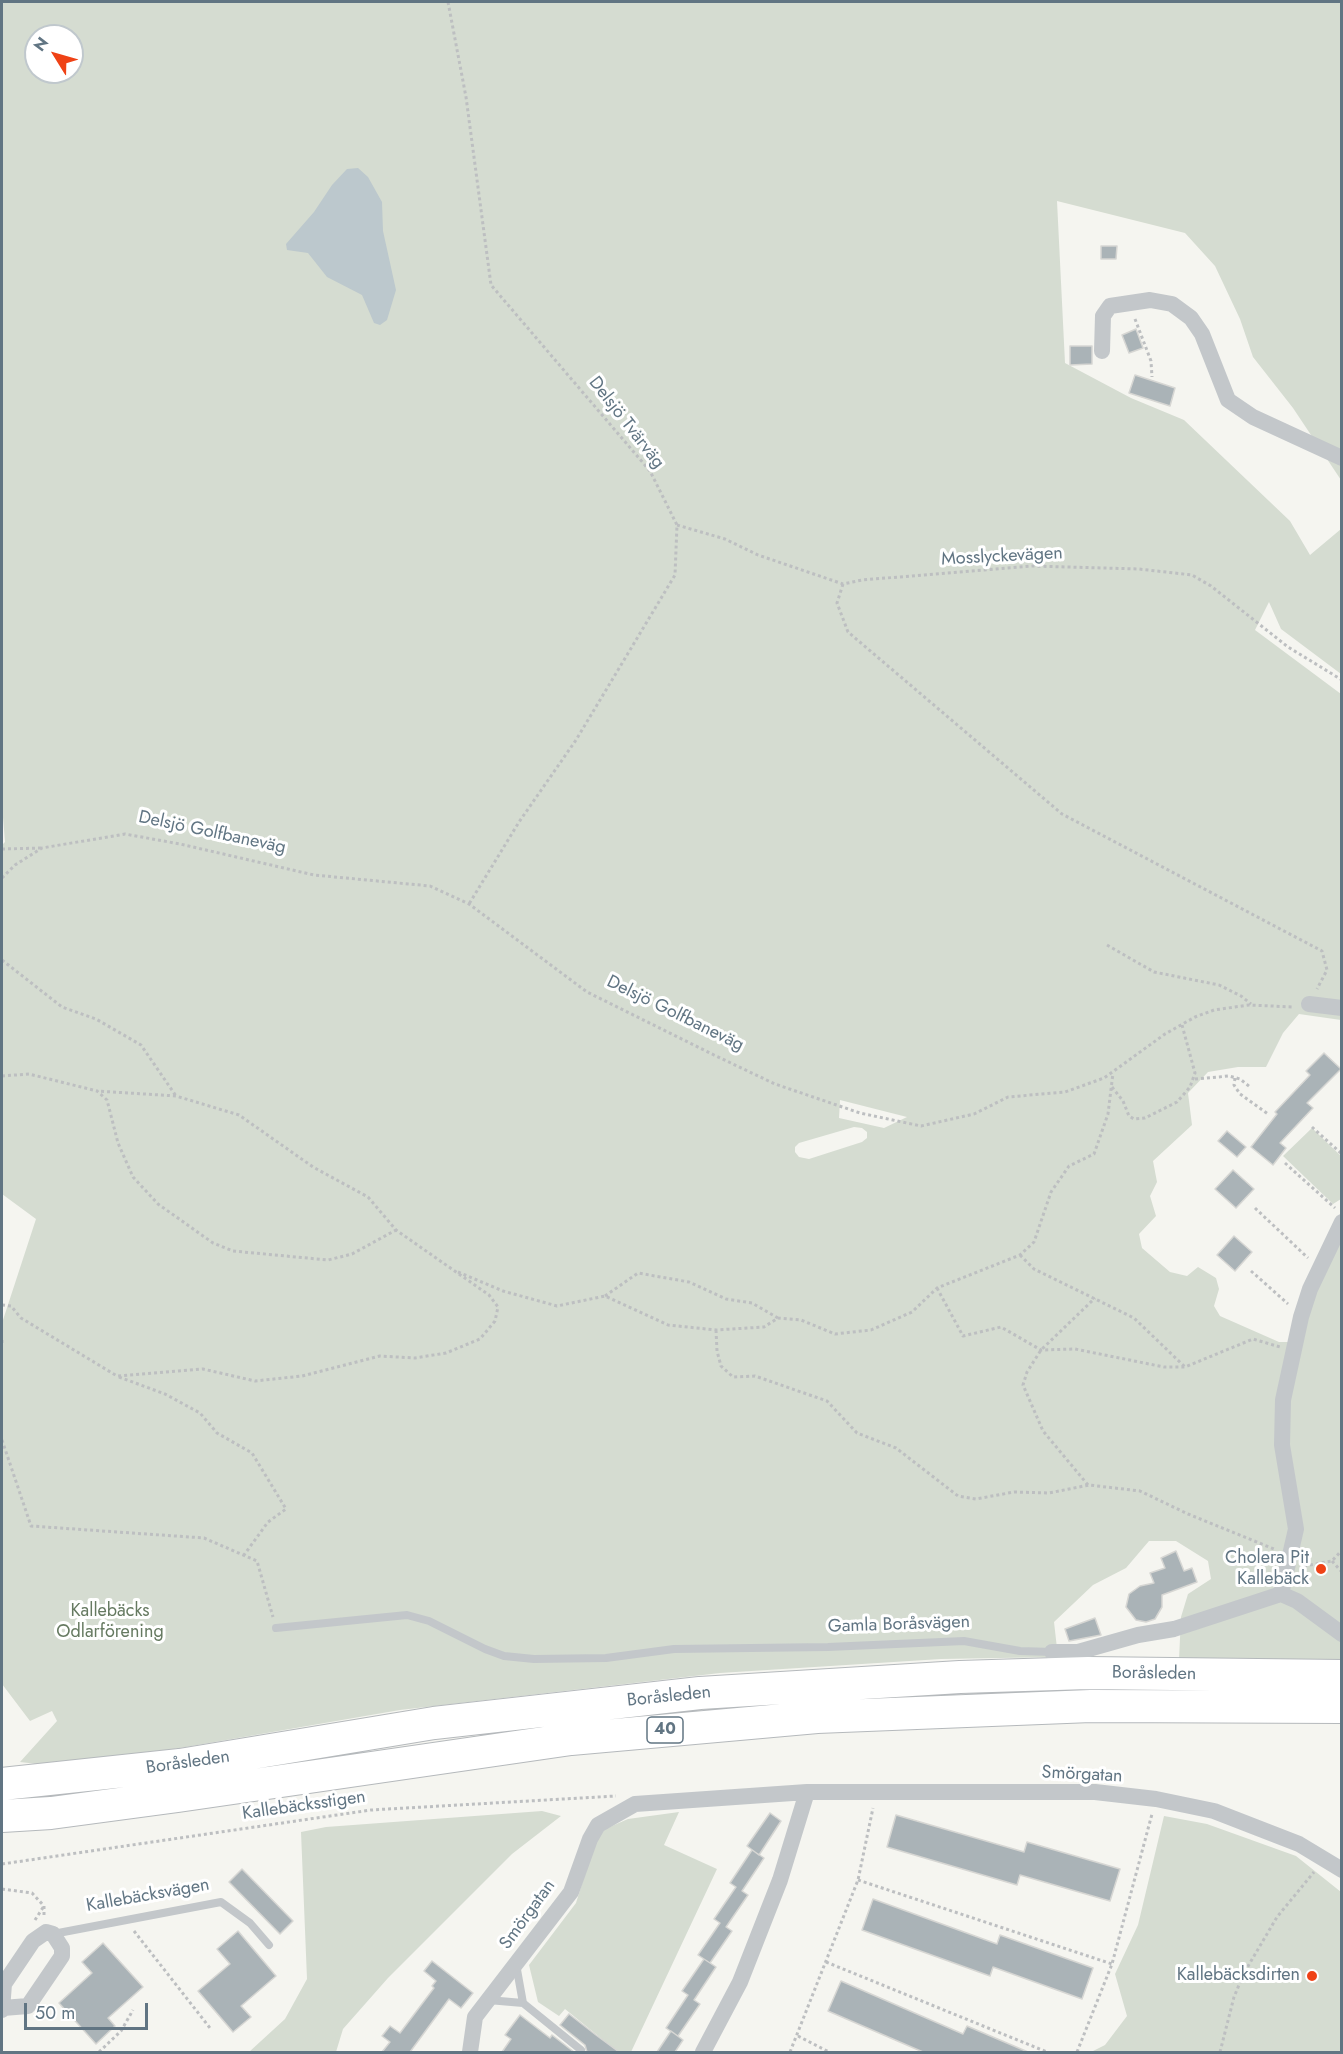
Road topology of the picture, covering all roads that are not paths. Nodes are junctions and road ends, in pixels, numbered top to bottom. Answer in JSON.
{"nodes":[{"id":1,"x":1102,"y":351,"type":"dead end"},
{"id":2,"x":1341,"y":458,"type":"edge"},
{"id":3,"x":1309,"y":1004,"type":"road end"},
{"id":4,"x":1341,"y":1008,"type":"edge"},
{"id":5,"x":1341,"y":1217,"type":"edge"},
{"id":6,"x":1281,"y":1594,"type":"junction"},
{"id":7,"x":276,"y":1628,"type":"road end"},
{"id":8,"x":1341,"y":1634,"type":"edge"},
{"id":9,"x":1052,"y":1652,"type":"joint"},
{"id":10,"x":1338,"y":1691,"type":"edge"},
{"id":11,"x":2,"y":1784,"type":"edge"},
{"id":12,"x":807,"y":1792,"type":"junction"},
{"id":13,"x":2,"y":1816,"type":"edge"},
{"id":14,"x":1341,"y":1870,"type":"edge"},
{"id":15,"x":50,"y":1933,"type":"junction"},
{"id":16,"x":269,"y":1945,"type":"dead end"},
{"id":17,"x":516,"y":1964,"type":"junction"},
{"id":18,"x":488,"y":2000,"type":"junction"},
{"id":19,"x":523,"y":2003,"type":"junction"},
{"id":20,"x":2,"y":2009,"type":"edge"},
{"id":21,"x":581,"y":2050,"type":"dead end"},
{"id":22,"x":470,"y":2052,"type":"edge"},
{"id":23,"x":703,"y":2052,"type":"edge"}],
"edges":[{"from":1,"to":2,"type":"street"},
{"from":3,"to":4,"type":"street"},
{"from":5,"to":6,"type":"street"},
{"from":6,"to":8,"type":"street"},
{"from":6,"to":9,"type":"street","name":"Gamla Boråsvägen"},
{"from":7,"to":9,"type":"lane","name":"Gamla Boråsvägen"},
{"from":10,"to":11,"type":"highway","name":"Boråsleden","number":"40"},
{"from":10,"to":13,"type":"highway","name":"Boråsleden","number":"40"},
{"from":12,"to":14,"type":"street","name":"Smörgatan"},
{"from":12,"to":17,"type":"street","name":"Smörgatan"},
{"from":12,"to":23,"type":"street"},
{"from":15,"to":16,"type":"lane","name":"Kallebäcksvägen"},
{"from":15,"to":20,"type":"street"},
{"from":15,"to":20,"type":"street"},
{"from":17,"to":18,"type":"street","name":"Smörgatan"},
{"from":17,"to":19,"type":"lane"},
{"from":18,"to":19,"type":"lane"},
{"from":18,"to":22,"type":"street","name":"Smörgatan"},
{"from":19,"to":21,"type":"lane"}]}
